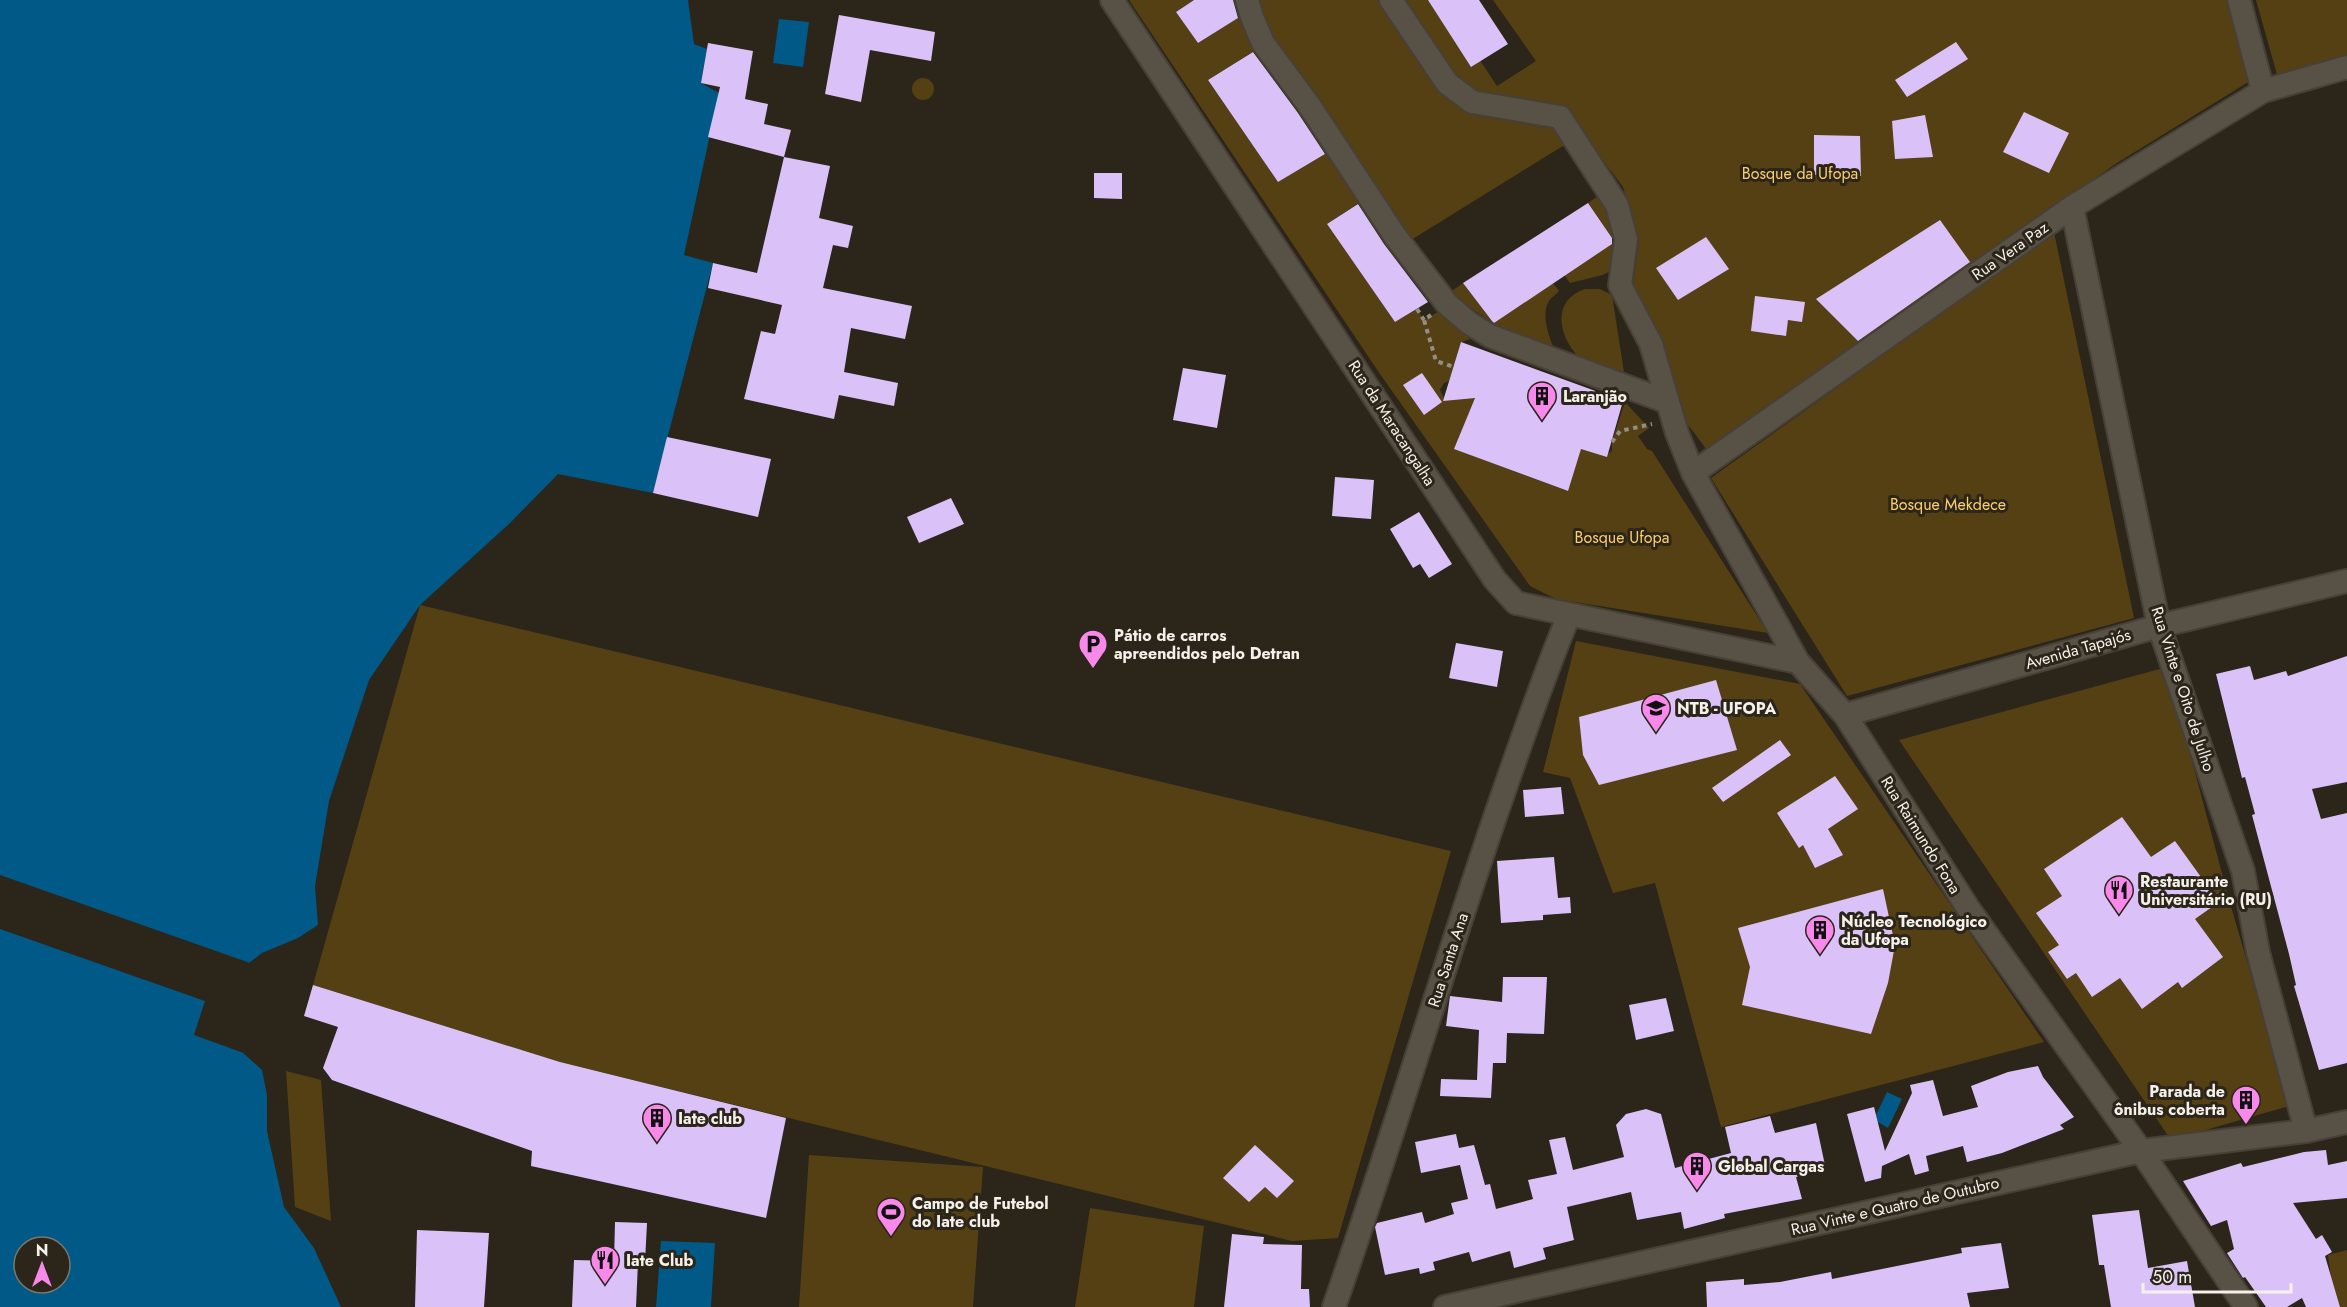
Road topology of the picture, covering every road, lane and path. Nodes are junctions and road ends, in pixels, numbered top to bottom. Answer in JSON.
{"nodes":[{"id":1,"x":1112,"y":0,"type":"edge"},
{"id":2,"x":1247,"y":0,"type":"edge"},
{"id":3,"x":1391,"y":0,"type":"edge"},
{"id":4,"x":2239,"y":0,"type":"edge"},
{"id":5,"x":2347,"y":68,"type":"edge"},
{"id":6,"x":2263,"y":91,"type":"junction"},
{"id":7,"x":2072,"y":207,"type":"junction"},
{"id":8,"x":1417,"y":309,"type":"dead end"},
{"id":9,"x":1424,"y":320,"type":"dead end"},
{"id":10,"x":1668,"y":402,"type":"junction"},
{"id":11,"x":1657,"y":432,"type":"dead end"},
{"id":12,"x":1612,"y":442,"type":"dead end"},
{"id":13,"x":1693,"y":473,"type":"junction"},
{"id":14,"x":2347,"y":582,"type":"edge"},
{"id":15,"x":1569,"y":615,"type":"junction"},
{"id":16,"x":2160,"y":626,"type":"junction"},
{"id":17,"x":1798,"y":662,"type":"junction"},
{"id":18,"x":1845,"y":715,"type":"junction"},
{"id":19,"x":2347,"y":1122,"type":"edge"},
{"id":20,"x":2306,"y":1131,"type":"junction"},
{"id":21,"x":2141,"y":1151,"type":"junction"},
{"id":22,"x":1334,"y":1307,"type":"edge"},
{"id":23,"x":1445,"y":1307,"type":"edge"},
{"id":24,"x":2246,"y":1307,"type":"edge"}],
"edges":[{"from":1,"to":15,"type":"street","name":"Rua da Maracangalha"},
{"from":2,"to":10,"type":"street"},
{"from":3,"to":10,"type":"street","name":"Rua Raimundo Fona"},
{"from":4,"to":6,"type":"street"},
{"from":5,"to":6,"type":"street","name":"Rua Vera Paz"},
{"from":6,"to":7,"type":"street","name":"Rua Vera Paz"},
{"from":7,"to":13,"type":"street","name":"Rua Vera Paz"},
{"from":7,"to":16,"type":"street","name":"Rua Vinte e Oito de Julho"},
{"from":8,"to":9,"type":"path"},
{"from":10,"to":13,"type":"street","name":"Rua Raimundo Fona"},
{"from":11,"to":12,"type":"path"},
{"from":13,"to":17,"type":"street","name":"Rua Raimundo Fona"},
{"from":14,"to":16,"type":"street","name":"Avenida Tapajós"},
{"from":15,"to":17,"type":"street","name":"Rua da Maracangalha"},
{"from":15,"to":22,"type":"street","name":"Rua Santa Ana"},
{"from":16,"to":18,"type":"street","name":"Avenida Tapajós"},
{"from":16,"to":20,"type":"street","name":"Rua Vinte e Oito de Julho"},
{"from":17,"to":18,"type":"street","name":"Rua Raimundo Fona"},
{"from":18,"to":21,"type":"street","name":"Rua Raimundo Fona"},
{"from":19,"to":20,"type":"street","name":"Rua Vinte e Quatro de Outubro"},
{"from":20,"to":21,"type":"street","name":"Rua Vinte e Quatro de Outubro"},
{"from":21,"to":23,"type":"street","name":"Rua Vinte e Quatro de Outubro"},
{"from":21,"to":24,"type":"street","name":"Rua Raimundo Fona"}]}
